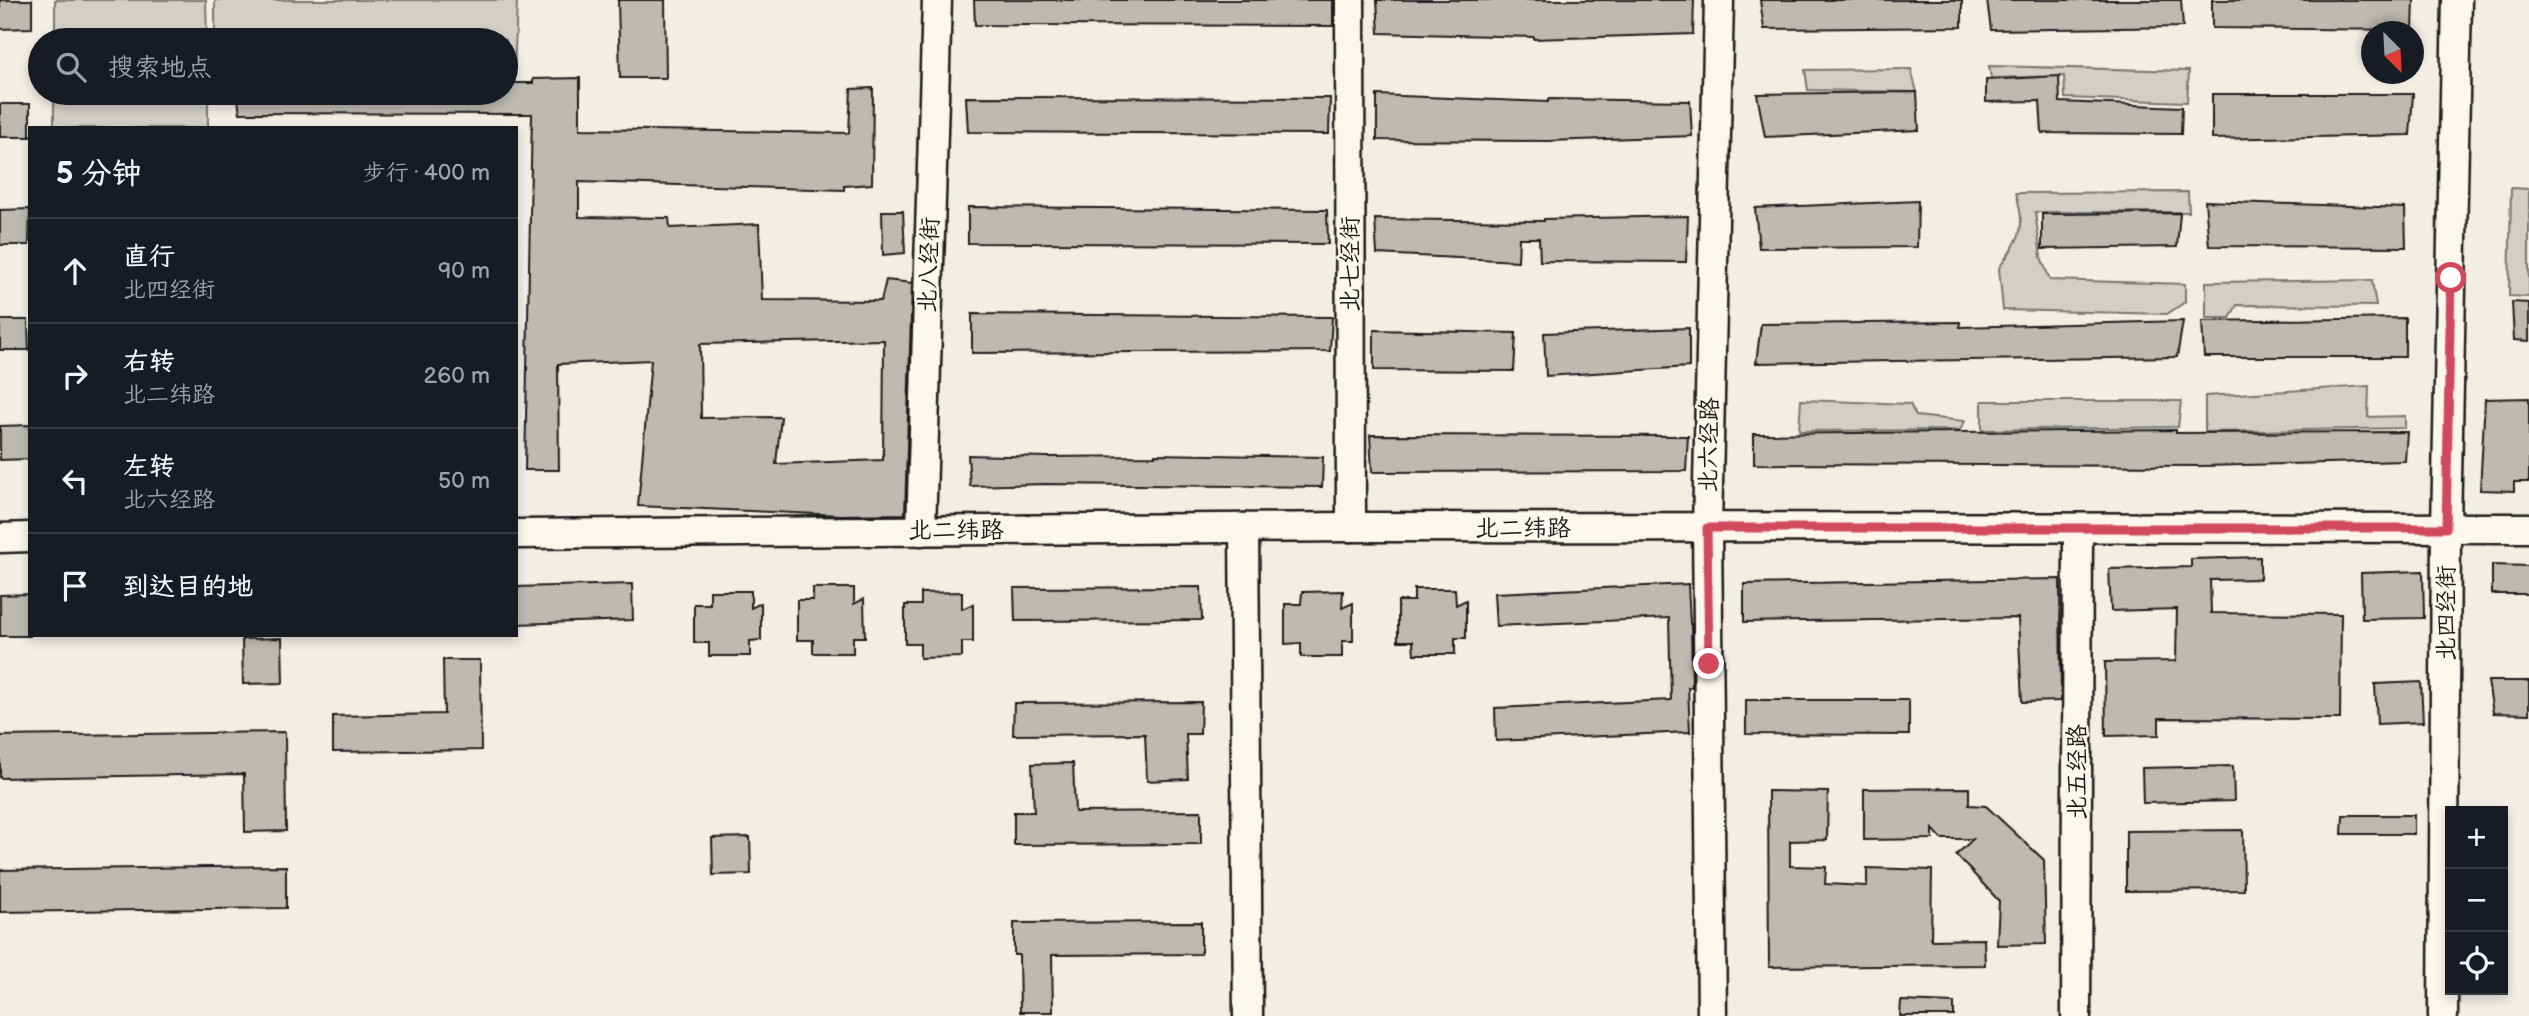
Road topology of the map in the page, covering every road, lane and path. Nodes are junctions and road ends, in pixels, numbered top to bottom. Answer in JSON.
{"nodes":[{"id":1,"x":937,"y":0,"type":"edge"},
{"id":2,"x":1350,"y":0,"type":"edge"},
{"id":3,"x":1719,"y":0,"type":"edge"},
{"id":4,"x":2457,"y":0,"type":"edge"},
{"id":5,"x":1351,"y":527,"type":"junction"},
{"id":6,"x":1244,"y":528,"type":"junction"},
{"id":7,"x":1707,"y":528,"type":"junction"},
{"id":8,"x":2078,"y":528,"type":"junction"},
{"id":9,"x":2446,"y":528,"type":"junction"},
{"id":10,"x":2529,"y":528,"type":"edge"},
{"id":11,"x":920,"y":531,"type":"junction"},
{"id":12,"x":518,"y":534,"type":"edge"},
{"id":13,"x":28,"y":537,"type":"edge"},
{"id":14,"x":0,"y":538,"type":"edge"},
{"id":15,"x":1248,"y":1016,"type":"edge"},
{"id":16,"x":1712,"y":1016,"type":"edge"},
{"id":17,"x":2076,"y":1016,"type":"edge"},
{"id":18,"x":2444,"y":1016,"type":"edge"}],
"edges":[{"from":1,"to":11,"type":"street","name":"北八经街"},
{"from":2,"to":5,"type":"street","name":"北七经街"},
{"from":3,"to":7,"type":"street","name":"北六经路"},
{"from":4,"to":9,"type":"street","name":"北四经街"},
{"from":5,"to":6,"type":"street","name":"北二纬路"},
{"from":5,"to":7,"type":"street","name":"北二纬路"},
{"from":6,"to":11,"type":"street","name":"北二纬路"},
{"from":6,"to":15,"type":"street"},
{"from":7,"to":8,"type":"street","name":"北二纬路"},
{"from":7,"to":16,"type":"street","name":"北六经路"},
{"from":8,"to":9,"type":"street","name":"北二纬路"},
{"from":8,"to":17,"type":"street","name":"北五经路"},
{"from":9,"to":10,"type":"street","name":"北二纬路"},
{"from":9,"to":18,"type":"street","name":"北四经街"},
{"from":11,"to":12,"type":"street","name":"北二纬路"},
{"from":13,"to":14,"type":"street"}]}
